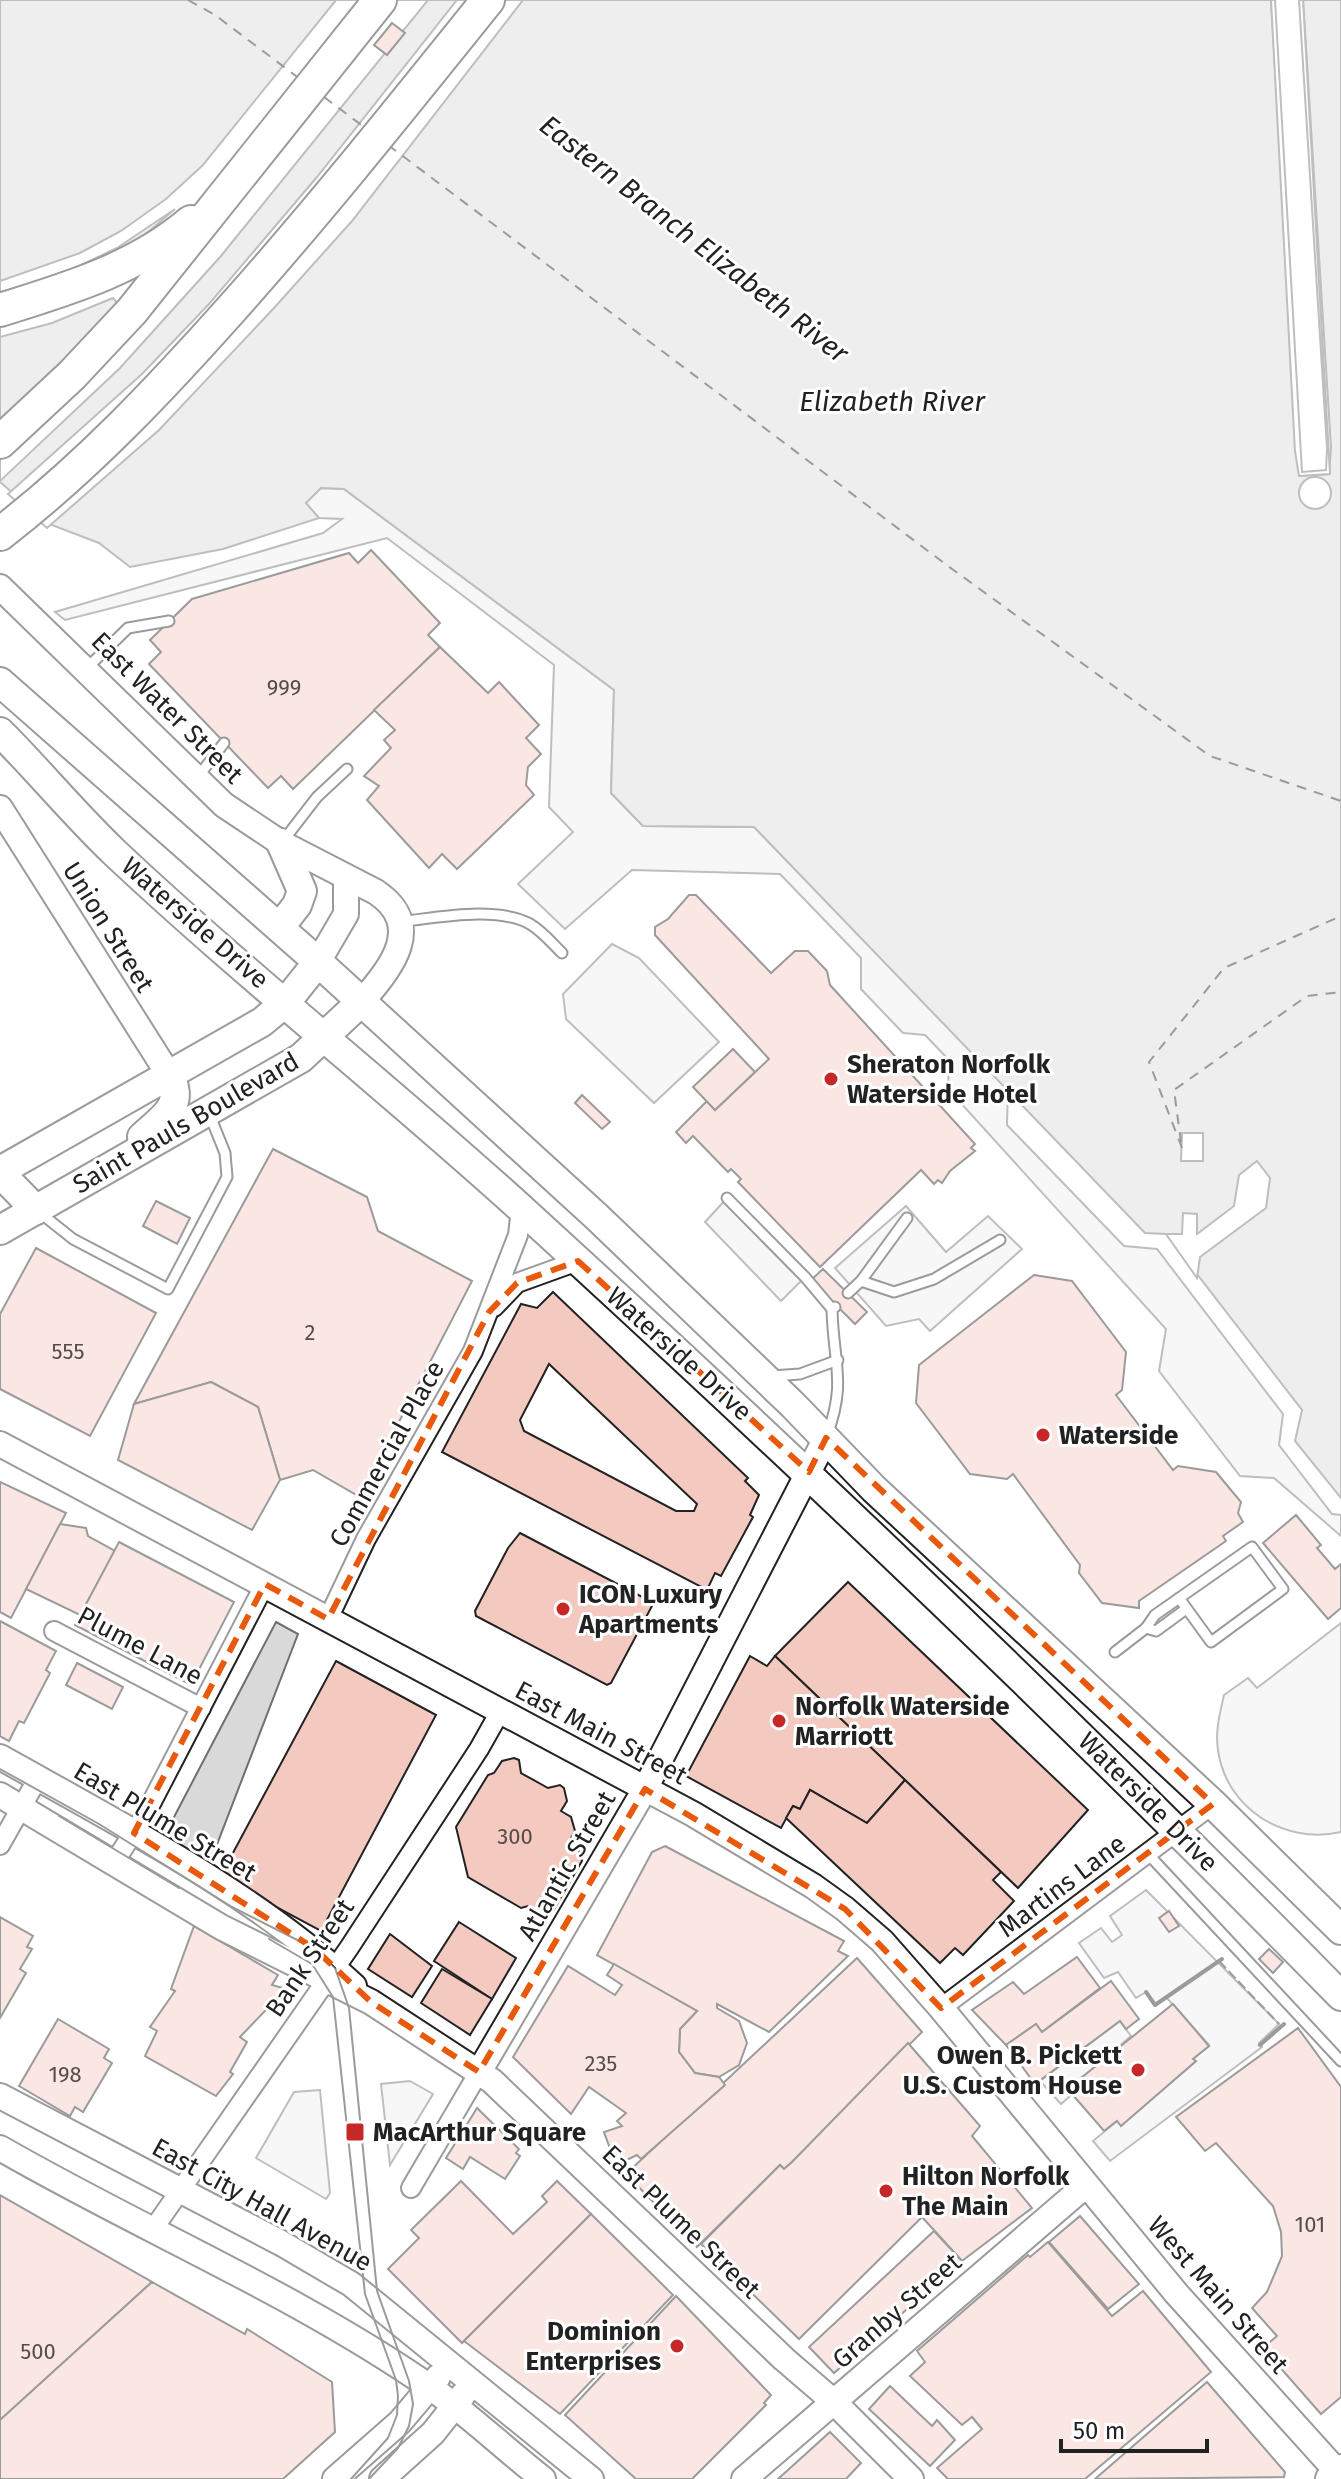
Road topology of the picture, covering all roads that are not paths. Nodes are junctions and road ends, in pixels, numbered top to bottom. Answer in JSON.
{"nodes":[{"id":1,"x":380,"y":0,"type":"edge"},
{"id":2,"x":488,"y":0,"type":"edge"},
{"id":3,"x":224,"y":194,"type":"junction"},
{"id":4,"x":0,"y":310,"type":"edge"},
{"id":5,"x":0,"y":442,"type":"edge"},
{"id":6,"x":0,"y":534,"type":"edge"},
{"id":7,"x":0,"y":587,"type":"edge"},
{"id":8,"x":169,"y":621,"type":"dead end"},
{"id":9,"x":87,"y":668,"type":"junction"},
{"id":10,"x":0,"y":682,"type":"edge"},
{"id":11,"x":0,"y":732,"type":"edge"},
{"id":12,"x":224,"y":743,"type":"dead end"},
{"id":13,"x":347,"y":769,"type":"dead end"},
{"id":14,"x":195,"y":780,"type":"junction"},
{"id":15,"x":0,"y":808,"type":"edge"},
{"id":16,"x":281,"y":843,"type":"junction"},
{"id":17,"x":320,"y":864,"type":"junction"},
{"id":18,"x":346,"y":877,"type":"junction"},
{"id":19,"x":302,"y":886,"type":"junction"},
{"id":20,"x":400,"y":922,"type":"junction"},
{"id":21,"x":280,"y":927,"type":"junction"},
{"id":22,"x":562,"y":953,"type":"dead end"},
{"id":23,"x":318,"y":962,"type":"junction"},
{"id":24,"x":362,"y":1001,"type":"junction"},
{"id":25,"x":286,"y":1002,"type":"junction"},
{"id":26,"x":326,"y":1036,"type":"junction"},
{"id":27,"x":169,"y":1075,"type":"junction"},
{"id":28,"x":208,"y":1111,"type":"junction"},
{"id":29,"x":110,"y":1168,"type":"junction"},
{"id":30,"x":0,"y":1172,"type":"edge"},
{"id":31,"x":727,"y":1198,"type":"dead end"},
{"id":32,"x":521,"y":1209,"type":"junction"},
{"id":33,"x":36,"y":1210,"type":"junction"},
{"id":34,"x":907,"y":1218,"type":"dead end"},
{"id":35,"x":0,"y":1230,"type":"edge"},
{"id":36,"x":1000,"y":1240,"type":"dead end"},
{"id":37,"x":578,"y":1261,"type":"junction"},
{"id":38,"x":861,"y":1281,"type":"junction"},
{"id":39,"x":848,"y":1293,"type":"dead end"},
{"id":40,"x":489,"y":1312,"type":"junction"},
{"id":41,"x":838,"y":1360,"type":"junction"},
{"id":42,"x":764,"y":1376,"type":"junction"},
{"id":43,"x":826,"y":1438,"type":"junction"},
{"id":44,"x":0,"y":1444,"type":"edge"},
{"id":45,"x":809,"y":1472,"type":"junction"},
{"id":46,"x":265,"y":1584,"type":"junction"},
{"id":47,"x":1179,"y":1598,"type":"junction"},
{"id":48,"x":1186,"y":1609,"type":"junction"},
{"id":49,"x":328,"y":1619,"type":"junction"},
{"id":50,"x":1146,"y":1628,"type":"junction"},
{"id":51,"x":54,"y":1631,"type":"dead end"},
{"id":52,"x":1115,"y":1652,"type":"dead end"},
{"id":53,"x":201,"y":1708,"type":"junction"},
{"id":54,"x":501,"y":1710,"type":"junction"},
{"id":55,"x":1151,"y":1745,"type":"junction"},
{"id":56,"x":1102,"y":1756,"type":"junction"},
{"id":57,"x":0,"y":1757,"type":"edge"},
{"id":58,"x":38,"y":1778,"type":"junction"},
{"id":59,"x":645,"y":1789,"type":"junction"},
{"id":60,"x":11,"y":1801,"type":"edge"},
{"id":61,"x":1213,"y":1804,"type":"junction"},
{"id":62,"x":1179,"y":1831,"type":"junction"},
{"id":63,"x":134,"y":1833,"type":"junction"},
{"id":64,"x":0,"y":1845,"type":"edge"},
{"id":65,"x":1148,"y":1854,"type":"junction"},
{"id":66,"x":115,"y":1861,"type":"junction"},
{"id":67,"x":1341,"y":1930,"type":"edge"},
{"id":68,"x":330,"y":1975,"type":"junction"},
{"id":69,"x":1341,"y":1996,"type":"edge"},
{"id":70,"x":941,"y":2008,"type":"junction"},
{"id":71,"x":1341,"y":2061,"type":"edge"},
{"id":72,"x":479,"y":2072,"type":"junction"},
{"id":73,"x":0,"y":2096,"type":"edge"},
{"id":74,"x":0,"y":2148,"type":"edge"},
{"id":75,"x":1086,"y":2185,"type":"junction"},
{"id":76,"x":411,"y":2188,"type":"dead end"},
{"id":77,"x":182,"y":2191,"type":"junction"},
{"id":78,"x":154,"y":2228,"type":"junction"},
{"id":79,"x":450,"y":2362,"type":"junction"},
{"id":80,"x":474,"y":2382,"type":"junction"},
{"id":81,"x":429,"y":2387,"type":"junction"},
{"id":82,"x":834,"y":2402,"type":"junction"},
{"id":83,"x":455,"y":2406,"type":"junction"},
{"id":84,"x":1337,"y":2474,"type":"edge"},
{"id":85,"x":335,"y":2479,"type":"edge"},
{"id":86,"x":382,"y":2479,"type":"edge"},
{"id":87,"x":543,"y":2479,"type":"edge"},
{"id":88,"x":591,"y":2479,"type":"edge"},
{"id":89,"x":744,"y":2479,"type":"edge"},
{"id":90,"x":911,"y":2479,"type":"edge"}],
"edges":[{"from":1,"to":3,"type":"highway"},
{"from":2,"to":6,"type":"highway"},
{"from":3,"to":4,"type":"highway"},
{"from":3,"to":5,"type":"highway"},
{"from":7,"to":9,"type":"street","name":"East Water Street"},
{"from":8,"to":9,"type":"lane"},
{"from":9,"to":14,"type":"street","name":"East Water Street"},
{"from":10,"to":21,"type":"main road","name":"Waterside Drive"},
{"from":11,"to":25,"type":"main road","name":"Waterside Drive"},
{"from":12,"to":14,"type":"lane"},
{"from":13,"to":16,"type":"lane"},
{"from":14,"to":16,"type":"street","name":"East Water Street"},
{"from":15,"to":27,"type":"street","name":"Union Street"},
{"from":16,"to":17,"type":"street","name":"East Water Street"},
{"from":16,"to":19,"type":"main road"},
{"from":17,"to":18,"type":"street","name":"East Water Street"},
{"from":17,"to":19,"type":"main road"},
{"from":18,"to":20,"type":"street","name":"East Water Street"},
{"from":18,"to":23,"type":"street"},
{"from":19,"to":21,"type":"main road"},
{"from":20,"to":22,"type":"lane"},
{"from":20,"to":24,"type":"street"},
{"from":21,"to":23,"type":"main road","name":"Waterside Drive"},
{"from":23,"to":24,"type":"main road","name":"Waterside Drive"},
{"from":23,"to":25,"type":"main road","name":"Saint Pauls Boulevard"},
{"from":24,"to":26,"type":"main road","name":"Saint Pauls Boulevard"},
{"from":24,"to":42,"type":"main road","name":"Waterside Drive"},
{"from":25,"to":26,"type":"main road","name":"Waterside Drive"},
{"from":25,"to":27,"type":"main road","name":"Saint Pauls Boulevard"},
{"from":26,"to":28,"type":"main road","name":"Saint Pauls Boulevard"},
{"from":26,"to":32,"type":"main road","name":"Waterside Drive"},
{"from":27,"to":29,"type":"main road"},
{"from":27,"to":30,"type":"main road","name":"Saint Pauls Boulevard"},
{"from":28,"to":29,"type":"main road","name":"Saint Pauls Boulevard"},
{"from":28,"to":33,"type":"lane"},
{"from":29,"to":33,"type":"main road","name":"Saint Pauls Boulevard"},
{"from":30,"to":33,"type":"main road"},
{"from":31,"to":41,"type":"lane"},
{"from":32,"to":37,"type":"main road","name":"Waterside Drive"},
{"from":32,"to":40,"type":"street","name":"Commercial Place"},
{"from":33,"to":35,"type":"main road","name":"Saint Pauls Boulevard"},
{"from":34,"to":38,"type":"lane"},
{"from":36,"to":38,"type":"lane"},
{"from":37,"to":40,"type":"street","name":"Commercial Place"},
{"from":37,"to":45,"type":"main road","name":"Waterside Drive"},
{"from":38,"to":39,"type":"lane"},
{"from":40,"to":49,"type":"street","name":"Commercial Place"},
{"from":41,"to":42,"type":"lane"},
{"from":41,"to":43,"type":"lane"},
{"from":42,"to":43,"type":"main road","name":"Waterside Drive"},
{"from":43,"to":45,"type":"street","name":"Atlantic Street"},
{"from":43,"to":55,"type":"main road","name":"Waterside Drive"},
{"from":44,"to":46,"type":"street","name":"East Main Street"},
{"from":45,"to":56,"type":"main road","name":"Waterside Drive"},
{"from":45,"to":59,"type":"street","name":"Atlantic Street"},
{"from":46,"to":49,"type":"street","name":"East Main Street"},
{"from":46,"to":53,"type":"street"},
{"from":47,"to":48,"type":"lane"},
{"from":47,"to":48,"type":"lane"},
{"from":47,"to":50,"type":"lane"},
{"from":48,"to":50,"type":"lane"},
{"from":49,"to":54,"type":"street","name":"East Main Street"},
{"from":50,"to":52,"type":"lane"},
{"from":51,"to":53,"type":"street","name":"Plume Lane"},
{"from":53,"to":63,"type":"street"},
{"from":54,"to":59,"type":"street","name":"East Main Street"},
{"from":54,"to":68,"type":"street","name":"Bank Street"},
{"from":55,"to":56,"type":"main road"},
{"from":55,"to":61,"type":"main road","name":"Waterside Drive"},
{"from":56,"to":62,"type":"main road","name":"Waterside Drive"},
{"from":57,"to":58,"type":"street","name":"East Plume Street"},
{"from":58,"to":60,"type":"street"},
{"from":58,"to":63,"type":"street","name":"East Plume Street"},
{"from":59,"to":70,"type":"street","name":"East Main Street"},
{"from":59,"to":72,"type":"street","name":"Atlantic Street"},
{"from":60,"to":64,"type":"street"},
{"from":60,"to":66,"type":"street","name":"East Plume Street"},
{"from":61,"to":62,"type":"street","name":"Martins Lane"},
{"from":61,"to":67,"type":"main road","name":"Waterside Drive"},
{"from":62,"to":65,"type":"street","name":"Martins Lane"},
{"from":62,"to":69,"type":"main road","name":"Waterside Drive"},
{"from":63,"to":66,"type":"street"},
{"from":63,"to":68,"type":"street","name":"East Plume Street"},
{"from":65,"to":70,"type":"street","name":"Martins Lane"},
{"from":65,"to":71,"type":"lane"},
{"from":66,"to":68,"type":"street","name":"East Plume Street"},
{"from":68,"to":72,"type":"street","name":"East Plume Street"},
{"from":68,"to":77,"type":"street","name":"Bank Street"},
{"from":70,"to":75,"type":"street","name":"East Main Street"},
{"from":72,"to":76,"type":"street","name":"Atlantic Street"},
{"from":72,"to":82,"type":"street","name":"East Plume Street"},
{"from":73,"to":77,"type":"street","name":"East City Hall Avenue"},
{"from":74,"to":78,"type":"street"},
{"from":75,"to":82,"type":"street","name":"Granby Street"},
{"from":75,"to":84,"type":"street","name":"West Main Street"},
{"from":77,"to":78,"type":"street","name":"Bank Street"},
{"from":77,"to":79,"type":"street","name":"East City Hall Avenue"},
{"from":78,"to":81,"type":"street"},
{"from":79,"to":80,"type":"street","name":"East City Hall Avenue"},
{"from":79,"to":81,"type":"street"},
{"from":80,"to":83,"type":"street"},
{"from":80,"to":88,"type":"street","name":"East City Hall Avenue"},
{"from":81,"to":83,"type":"street"},
{"from":81,"to":85,"type":"street"},
{"from":82,"to":89,"type":"street","name":"Granby Street"},
{"from":82,"to":90,"type":"street","name":"East Plume Street"},
{"from":83,"to":86,"type":"street"},
{"from":83,"to":87,"type":"street"}]}
